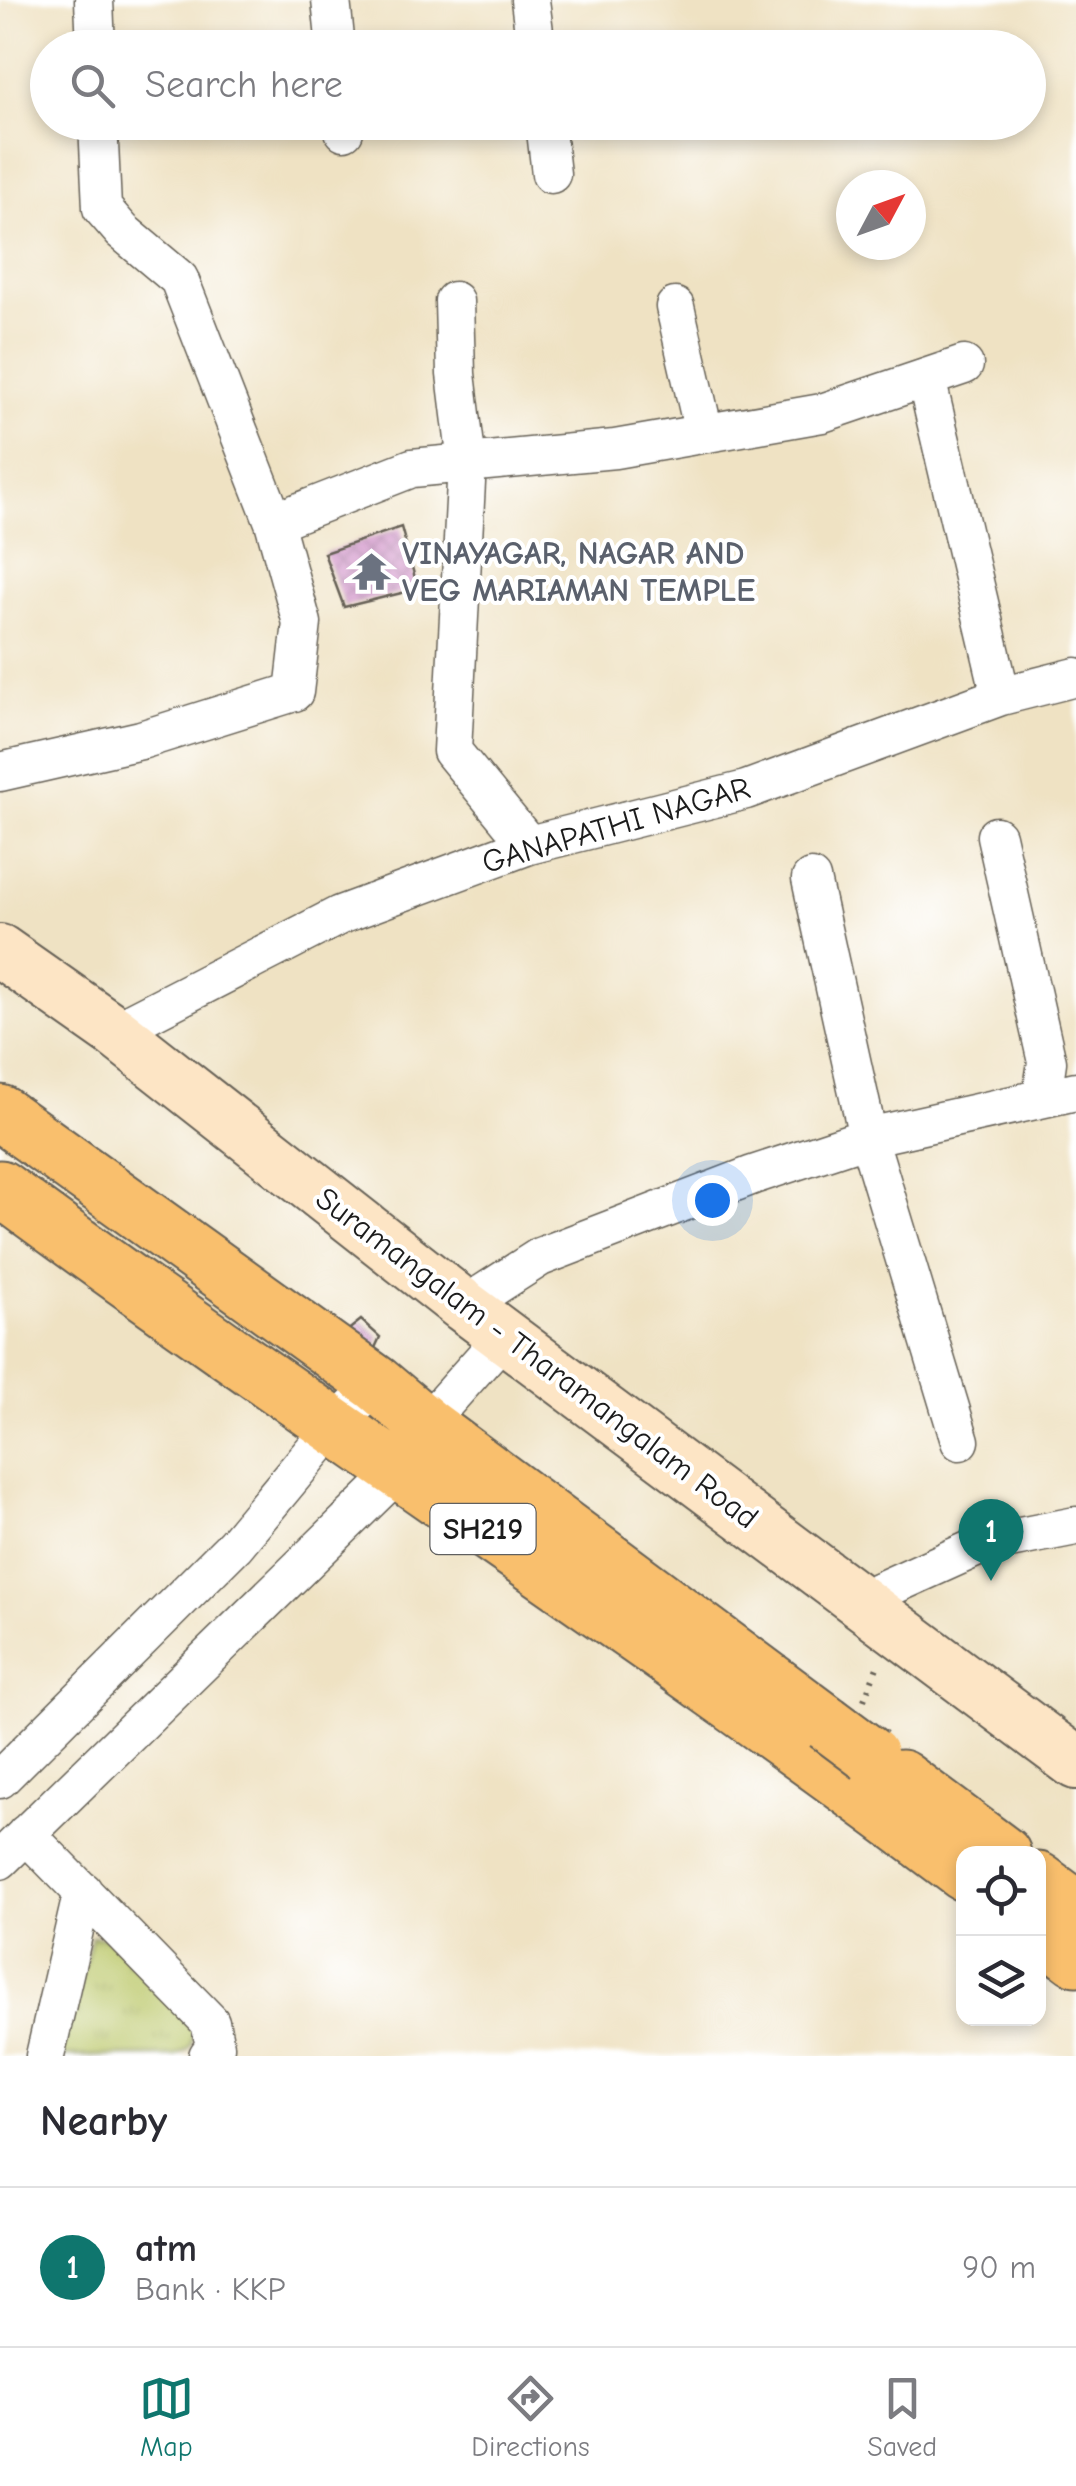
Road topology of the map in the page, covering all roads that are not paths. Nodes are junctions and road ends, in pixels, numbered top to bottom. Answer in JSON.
{"nodes":[{"id":1,"x":94,"y":0,"type":"edge"},
{"id":2,"x":331,"y":0,"type":"edge"},
{"id":3,"x":530,"y":0,"type":"edge"},
{"id":4,"x":95,"y":30,"type":"edge"},
{"id":5,"x":334,"y":30,"type":"edge"},
{"id":6,"x":534,"y":30,"type":"edge"},
{"id":7,"x":99,"y":140,"type":"edge"},
{"id":8,"x":547,"y":140,"type":"edge"},
{"id":9,"x":551,"y":174,"type":"dead end"},
{"id":10,"x":454,"y":301,"type":"dead end"},
{"id":11,"x":674,"y":306,"type":"dead end"},
{"id":12,"x":964,"y":365,"type":"dead end"},
{"id":13,"x":926,"y":378,"type":"junction"},
{"id":14,"x":704,"y":434,"type":"junction"},
{"id":15,"x":467,"y":463,"type":"junction"},
{"id":16,"x":274,"y":522,"type":"junction"},
{"id":17,"x":1076,"y":677,"type":"edge"},
{"id":18,"x":1001,"y":696,"type":"junction"},
{"id":19,"x":0,"y":772,"type":"edge"},
{"id":20,"x":996,"y":836,"type":"dead end"},
{"id":21,"x":528,"y":845,"type":"junction"},
{"id":22,"x":810,"y":879,"type":"dead end"},
{"id":23,"x":0,"y":951,"type":"edge"},
{"id":24,"x":114,"y":1031,"type":"junction"},
{"id":25,"x":1059,"y":1093,"type":"edge"},
{"id":26,"x":0,"y":1113,"type":"edge"},
{"id":27,"x":868,"y":1137,"type":"junction"},
{"id":28,"x":0,"y":1188,"type":"edge"},
{"id":29,"x":484,"y":1321,"type":"junction"},
{"id":30,"x":376,"y":1384,"type":"junction"},
{"id":31,"x":334,"y":1426,"type":"junction"},
{"id":32,"x":960,"y":1441,"type":"dead end"},
{"id":33,"x":413,"y":1448,"type":"junction"},
{"id":34,"x":1076,"y":1526,"type":"edge"},
{"id":35,"x":858,"y":1601,"type":"junction"},
{"id":36,"x":1076,"y":1763,"type":"edge"},
{"id":37,"x":0,"y":1779,"type":"edge"},
{"id":38,"x":992,"y":1846,"type":"edge"},
{"id":39,"x":13,"y":1847,"type":"edge"},
{"id":40,"x":956,"y":1867,"type":"edge"},
{"id":41,"x":1046,"y":1886,"type":"edge"},
{"id":42,"x":83,"y":1892,"type":"junction"},
{"id":43,"x":1076,"y":1908,"type":"edge"},
{"id":44,"x":1046,"y":1935,"type":"edge"},
{"id":45,"x":1076,"y":1958,"type":"edge"},
{"id":46,"x":45,"y":2056,"type":"edge"},
{"id":47,"x":208,"y":2056,"type":"edge"}],
"edges":[{"from":1,"to":4,"type":"street"},
{"from":2,"to":5,"type":"street"},
{"from":3,"to":6,"type":"street"},
{"from":7,"to":16,"type":"street"},
{"from":8,"to":9,"type":"street"},
{"from":10,"to":15,"type":"street"},
{"from":11,"to":14,"type":"street"},
{"from":12,"to":13,"type":"street"},
{"from":13,"to":14,"type":"street"},
{"from":13,"to":18,"type":"street"},
{"from":14,"to":15,"type":"street"},
{"from":15,"to":16,"type":"street"},
{"from":15,"to":21,"type":"street"},
{"from":16,"to":19,"type":"street"},
{"from":17,"to":18,"type":"street","name":"GANAPATHI NAGAR"},
{"from":18,"to":21,"type":"street","name":"GANAPATHI NAGAR"},
{"from":20,"to":25,"type":"street"},
{"from":21,"to":24,"type":"street","name":"GANAPATHI NAGAR"},
{"from":22,"to":27,"type":"street"},
{"from":23,"to":24,"type":"main road","name":"Suramangalam - Tharamangalam Road"},
{"from":24,"to":29,"type":"main road","name":"Suramangalam - Tharamangalam Road"},
{"from":25,"to":27,"type":"street"},
{"from":26,"to":30,"type":"main road"},
{"from":27,"to":29,"type":"street"},
{"from":27,"to":32,"type":"street"},
{"from":28,"to":31,"type":"main road","number":"SH219"},
{"from":29,"to":33,"type":"street"},
{"from":29,"to":35,"type":"main road","name":"Suramangalam - Tharamangalam Road"},
{"from":30,"to":31,"type":"street"},
{"from":30,"to":33,"type":"main road"},
{"from":31,"to":33,"type":"main road","number":"SH219"},
{"from":31,"to":37,"type":"street"},
{"from":33,"to":38,"type":"main road","bridge":true},
{"from":33,"to":39,"type":"street"},
{"from":33,"to":40,"type":"main road","number":"SH219"},
{"from":34,"to":35,"type":"street"},
{"from":35,"to":36,"type":"main road","name":"Suramangalam - Tharamangalam Road"},
{"from":39,"to":42,"type":"street"},
{"from":41,"to":43,"type":"main road"},
{"from":42,"to":46,"type":"street"},
{"from":42,"to":47,"type":"street"},
{"from":44,"to":45,"type":"main road"}]}
